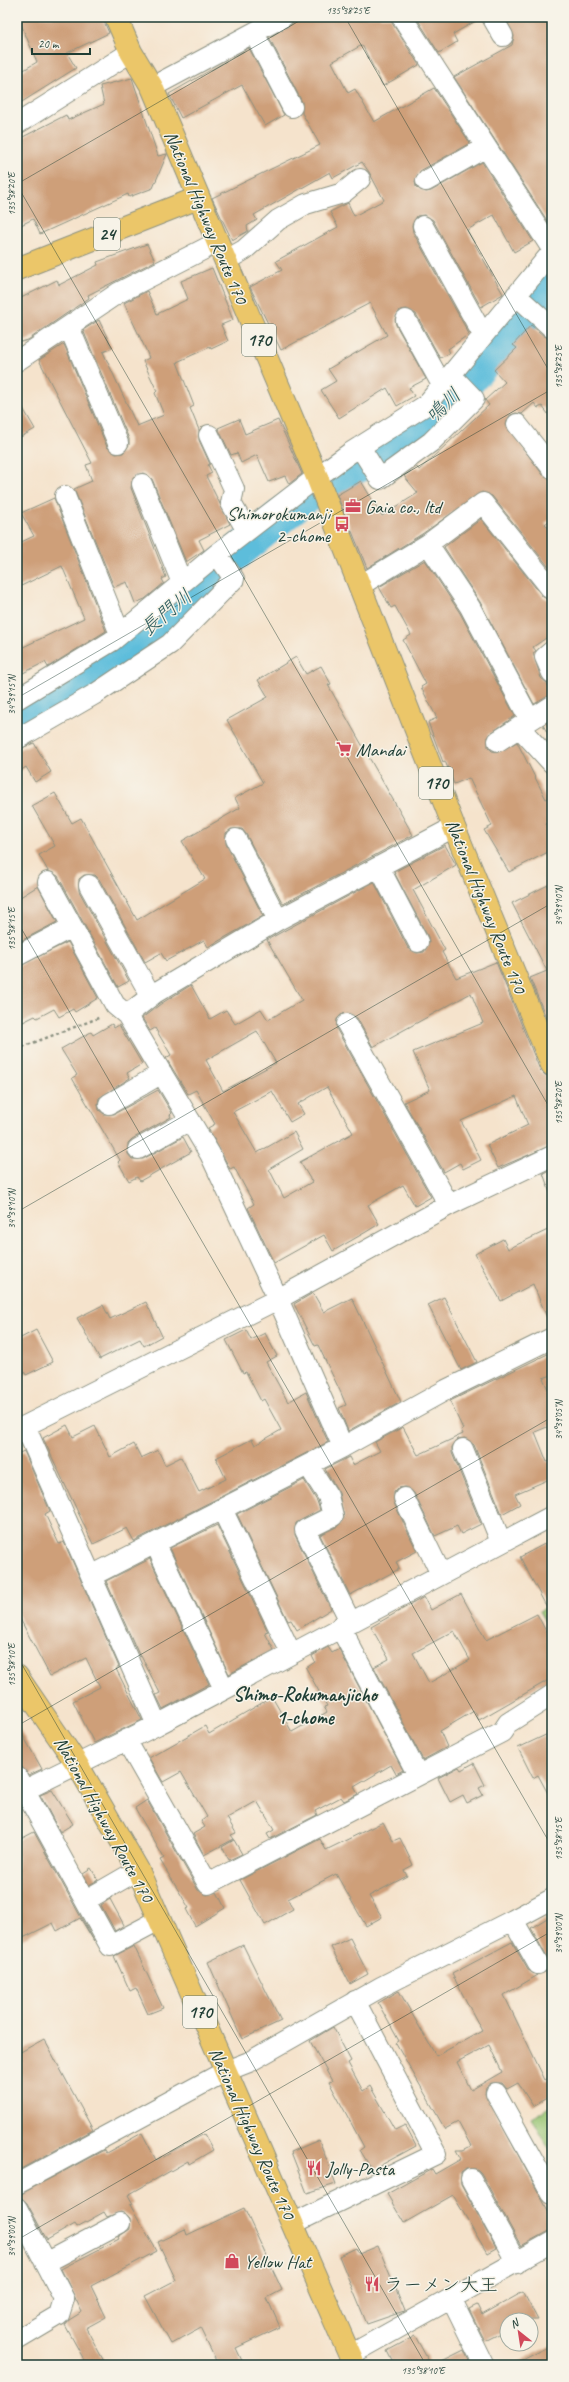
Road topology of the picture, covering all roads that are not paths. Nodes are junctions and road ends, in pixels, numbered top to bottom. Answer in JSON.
{"nodes":[{"id":1,"x":116,"y":17,"type":"edge"},
{"id":2,"x":283,"y":17,"type":"edge"},
{"id":3,"x":402,"y":17,"type":"edge"},
{"id":4,"x":492,"y":17,"type":"edge"},
{"id":5,"x":254,"y":33,"type":"junction"},
{"id":6,"x":503,"y":36,"type":"dead end"},
{"id":7,"x":131,"y":52,"type":"junction"},
{"id":8,"x":152,"y":87,"type":"junction"},
{"id":9,"x":292,"y":107,"type":"dead end"},
{"id":10,"x":17,"y":124,"type":"edge"},
{"id":11,"x":486,"y":146,"type":"junction"},
{"id":12,"x":360,"y":179,"type":"dead end"},
{"id":13,"x":426,"y":181,"type":"dead end"},
{"id":14,"x":198,"y":198,"type":"junction"},
{"id":15,"x":422,"y":226,"type":"dead end"},
{"id":16,"x":552,"y":249,"type":"edge"},
{"id":17,"x":221,"y":251,"type":"junction"},
{"id":18,"x":552,"y":252,"type":"edge"},
{"id":19,"x":17,"y":269,"type":"edge"},
{"id":20,"x":516,"y":295,"type":"junction"},
{"id":21,"x":406,"y":320,"type":"dead end"},
{"id":22,"x":69,"y":327,"type":"junction"},
{"id":23,"x":552,"y":328,"type":"edge"},
{"id":24,"x":483,"y":335,"type":"junction"},
{"id":25,"x":17,"y":361,"type":"edge"},
{"id":26,"x":447,"y":380,"type":"junction"},
{"id":27,"x":517,"y":424,"type":"dead end"},
{"id":28,"x":209,"y":435,"type":"dead end"},
{"id":29,"x":118,"y":443,"type":"dead end"},
{"id":30,"x":360,"y":447,"type":"junction"},
{"id":31,"x":552,"y":468,"type":"edge"},
{"id":32,"x":142,"y":484,"type":"dead end"},
{"id":33,"x":320,"y":486,"type":"junction"},
{"id":34,"x":65,"y":496,"type":"dead end"},
{"id":35,"x":247,"y":531,"type":"junction"},
{"id":36,"x":428,"y":544,"type":"junction"},
{"id":37,"x":218,"y":554,"type":"junction"},
{"id":38,"x":182,"y":583,"type":"junction"},
{"id":39,"x":359,"y":586,"type":"junction"},
{"id":40,"x":552,"y":590,"type":"edge"},
{"id":41,"x":120,"y":634,"type":"junction"},
{"id":42,"x":552,"y":651,"type":"edge"},
{"id":43,"x":552,"y":673,"type":"edge"},
{"id":44,"x":17,"y":700,"type":"edge"},
{"id":45,"x":552,"y":706,"type":"edge"},
{"id":46,"x":525,"y":724,"type":"junction"},
{"id":47,"x":17,"y":739,"type":"edge"},
{"id":48,"x":498,"y":741,"type":"dead end"},
{"id":49,"x":552,"y":763,"type":"edge"},
{"id":50,"x":454,"y":827,"type":"junction"},
{"id":51,"x":236,"y":839,"type":"dead end"},
{"id":52,"x":379,"y":867,"type":"junction"},
{"id":53,"x":48,"y":882,"type":"dead end"},
{"id":54,"x":89,"y":885,"type":"dead end"},
{"id":55,"x":278,"y":920,"type":"junction"},
{"id":56,"x":72,"y":927,"type":"junction"},
{"id":57,"x":418,"y":942,"type":"dead end"},
{"id":58,"x":17,"y":956,"type":"edge"},
{"id":59,"x":151,"y":996,"type":"junction"},
{"id":60,"x":127,"y":1015,"type":"junction"},
{"id":61,"x":347,"y":1024,"type":"dead end"},
{"id":62,"x":552,"y":1065,"type":"edge"},
{"id":63,"x":162,"y":1073,"type":"junction"},
{"id":64,"x":109,"y":1104,"type":"dead end"},
{"id":65,"x":190,"y":1120,"type":"junction"},
{"id":66,"x":138,"y":1149,"type":"dead end"},
{"id":67,"x":552,"y":1156,"type":"edge"},
{"id":68,"x":449,"y":1205,"type":"junction"},
{"id":69,"x":278,"y":1299,"type":"junction"},
{"id":70,"x":552,"y":1338,"type":"edge"},
{"id":71,"x":21,"y":1428,"type":"edge"},
{"id":72,"x":343,"y":1447,"type":"junction"},
{"id":73,"x":463,"y":1449,"type":"dead end"},
{"id":74,"x":308,"y":1465,"type":"junction"},
{"id":75,"x":404,"y":1498,"type":"dead end"},
{"id":76,"x":222,"y":1509,"type":"junction"},
{"id":77,"x":552,"y":1516,"type":"edge"},
{"id":78,"x":501,"y":1542,"type":"junction"},
{"id":79,"x":155,"y":1543,"type":"junction"},
{"id":80,"x":441,"y":1574,"type":"junction"},
{"id":81,"x":91,"y":1576,"type":"junction"},
{"id":82,"x":345,"y":1624,"type":"junction"},
{"id":83,"x":291,"y":1653,"type":"junction"},
{"id":84,"x":17,"y":1676,"type":"edge"},
{"id":85,"x":224,"y":1689,"type":"junction"},
{"id":86,"x":552,"y":1695,"type":"edge"},
{"id":87,"x":157,"y":1725,"type":"junction"},
{"id":88,"x":126,"y":1740,"type":"junction"},
{"id":89,"x":77,"y":1764,"type":"junction"},
{"id":90,"x":418,"y":1775,"type":"junction"},
{"id":91,"x":19,"y":1787,"type":"edge"},
{"id":92,"x":138,"y":1870,"type":"junction"},
{"id":93,"x":552,"y":1899,"type":"edge"},
{"id":94,"x":86,"y":1900,"type":"junction"},
{"id":95,"x":159,"y":1920,"type":"junction"},
{"id":96,"x":512,"y":1920,"type":"junction"},
{"id":97,"x":538,"y":1964,"type":"dead end"},
{"id":98,"x":355,"y":2001,"type":"junction"},
{"id":99,"x":226,"y":2071,"type":"junction"},
{"id":100,"x":496,"y":2093,"type":"dead end"},
{"id":101,"x":471,"y":2179,"type":"dead end"},
{"id":102,"x":17,"y":2184,"type":"edge"},
{"id":103,"x":552,"y":2194,"type":"edge"},
{"id":104,"x":17,"y":2208,"type":"edge"},
{"id":105,"x":120,"y":2223,"type":"dead end"},
{"id":106,"x":292,"y":2224,"type":"junction"},
{"id":107,"x":552,"y":2242,"type":"edge"},
{"id":108,"x":45,"y":2263,"type":"junction"},
{"id":109,"x":516,"y":2263,"type":"junction"},
{"id":110,"x":452,"y":2300,"type":"junction"},
{"id":111,"x":17,"y":2340,"type":"edge"},
{"id":112,"x":352,"y":2360,"type":"edge"},
{"id":113,"x":484,"y":2365,"type":"edge"}],
"edges":[{"from":1,"to":7,"type":"main road","name":"National Highway Route 170","number":"170"},
{"from":2,"to":5,"type":"street"},
{"from":3,"to":11,"type":"street"},
{"from":4,"to":6,"type":"street"},
{"from":5,"to":8,"type":"street"},
{"from":5,"to":9,"type":"street"},
{"from":7,"to":8,"type":"main road","name":"National Highway Route 170","number":"170"},
{"from":7,"to":10,"type":"street"},
{"from":8,"to":14,"type":"main road","name":"National Highway Route 170","number":"170"},
{"from":11,"to":13,"type":"street"},
{"from":11,"to":16,"type":"street"},
{"from":12,"to":17,"type":"street"},
{"from":14,"to":17,"type":"main road","name":"National Highway Route 170","number":"170"},
{"from":14,"to":19,"type":"main road","number":"24"},
{"from":15,"to":24,"type":"street"},
{"from":17,"to":22,"type":"street"},
{"from":17,"to":33,"type":"main road","name":"National Highway Route 170","number":"170"},
{"from":18,"to":20,"type":"street"},
{"from":20,"to":23,"type":"street"},
{"from":20,"to":24,"type":"street"},
{"from":21,"to":26,"type":"street"},
{"from":22,"to":25,"type":"street"},
{"from":22,"to":29,"type":"street"},
{"from":24,"to":26,"type":"street"},
{"from":26,"to":30,"type":"street"},
{"from":26,"to":30,"type":"street"},
{"from":27,"to":31,"type":"street"},
{"from":28,"to":35,"type":"street"},
{"from":30,"to":33,"type":"street"},
{"from":32,"to":38,"type":"street"},
{"from":33,"to":35,"type":"street"},
{"from":33,"to":39,"type":"main road","name":"National Highway Route 170","number":"170"},
{"from":34,"to":41,"type":"street"},
{"from":35,"to":37,"type":"street"},
{"from":36,"to":39,"type":"street"},
{"from":36,"to":40,"type":"street"},
{"from":36,"to":46,"type":"street"},
{"from":37,"to":38,"type":"street"},
{"from":37,"to":47,"type":"street"},
{"from":38,"to":41,"type":"street"},
{"from":39,"to":50,"type":"main road","name":"National Highway Route 170","number":"170"},
{"from":41,"to":44,"type":"street"},
{"from":42,"to":43,"type":"street"},
{"from":45,"to":46,"type":"street"},
{"from":46,"to":48,"type":"street"},
{"from":46,"to":49,"type":"street"},
{"from":50,"to":52,"type":"street"},
{"from":50,"to":62,"type":"main road","name":"National Highway Route 170","number":"170"},
{"from":51,"to":55,"type":"street"},
{"from":52,"to":55,"type":"street"},
{"from":52,"to":57,"type":"street"},
{"from":53,"to":56,"type":"street"},
{"from":54,"to":59,"type":"street"},
{"from":55,"to":59,"type":"street"},
{"from":56,"to":58,"type":"street"},
{"from":56,"to":60,"type":"street"},
{"from":59,"to":60,"type":"street"},
{"from":60,"to":63,"type":"street"},
{"from":61,"to":68,"type":"street"},
{"from":63,"to":64,"type":"street"},
{"from":63,"to":65,"type":"street"},
{"from":65,"to":66,"type":"street"},
{"from":65,"to":69,"type":"street"},
{"from":67,"to":68,"type":"street"},
{"from":68,"to":69,"type":"street"},
{"from":69,"to":71,"type":"street"},
{"from":69,"to":72,"type":"street"},
{"from":70,"to":72,"type":"street"},
{"from":71,"to":81,"type":"street"},
{"from":72,"to":74,"type":"street"},
{"from":73,"to":78,"type":"street"},
{"from":74,"to":76,"type":"street"},
{"from":74,"to":82,"type":"street"},
{"from":75,"to":80,"type":"street"},
{"from":76,"to":79,"type":"street"},
{"from":76,"to":83,"type":"street"},
{"from":77,"to":78,"type":"street"},
{"from":78,"to":80,"type":"street"},
{"from":79,"to":81,"type":"street"},
{"from":79,"to":85,"type":"street"},
{"from":80,"to":82,"type":"street"},
{"from":81,"to":87,"type":"street"},
{"from":82,"to":83,"type":"street"},
{"from":82,"to":90,"type":"street"},
{"from":83,"to":85,"type":"street"},
{"from":84,"to":89,"type":"main road","name":"National Highway Route 170","number":"170"},
{"from":85,"to":87,"type":"street"},
{"from":86,"to":90,"type":"street"},
{"from":87,"to":88,"type":"street"},
{"from":88,"to":89,"type":"street"},
{"from":88,"to":90,"type":"street"},
{"from":89,"to":91,"type":"street"},
{"from":89,"to":92,"type":"main road","name":"National Highway Route 170","number":"170"},
{"from":91,"to":94,"type":"street"},
{"from":92,"to":94,"type":"street"},
{"from":92,"to":95,"type":"main road","name":"National Highway Route 170","number":"170"},
{"from":93,"to":96,"type":"street"},
{"from":94,"to":95,"type":"street"},
{"from":95,"to":99,"type":"main road","name":"National Highway Route 170","number":"170"},
{"from":96,"to":97,"type":"street"},
{"from":96,"to":98,"type":"street"},
{"from":98,"to":99,"type":"street"},
{"from":98,"to":106,"type":"street"},
{"from":99,"to":102,"type":"street"},
{"from":99,"to":106,"type":"main road","name":"National Highway Route 170","number":"170"},
{"from":100,"to":103,"type":"street"},
{"from":101,"to":109,"type":"street"},
{"from":104,"to":108,"type":"street"},
{"from":105,"to":108,"type":"street"},
{"from":106,"to":112,"type":"main road","name":"National Highway Route 170","number":"170"},
{"from":107,"to":109,"type":"street"},
{"from":108,"to":111,"type":"street"},
{"from":109,"to":110,"type":"street"},
{"from":110,"to":112,"type":"street"},
{"from":110,"to":113,"type":"street"}]}
